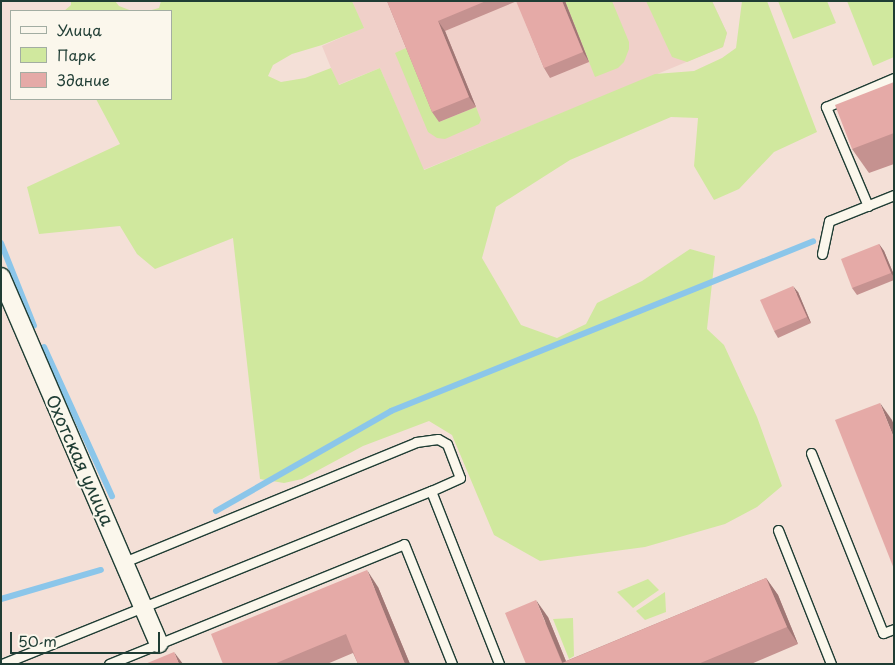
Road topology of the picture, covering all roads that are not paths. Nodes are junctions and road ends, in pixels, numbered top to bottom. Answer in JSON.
{"nodes":[{"id":1,"x":894,"y":78,"type":"edge"},
{"id":2,"x":894,"y":195,"type":"edge"},
{"id":3,"x":868,"y":206,"type":"junction"},
{"id":4,"x":822,"y":254,"type":"dead end"},
{"id":5,"x":1,"y":277,"type":"edge"},
{"id":6,"x":812,"y":453,"type":"dead end"},
{"id":7,"x":430,"y":490,"type":"junction"},
{"id":8,"x":778,"y":530,"type":"dead end"},
{"id":9,"x":124,"y":562,"type":"junction"},
{"id":10,"x":144,"y":607,"type":"junction"},
{"id":11,"x":894,"y":629,"type":"edge"},
{"id":12,"x":159,"y":643,"type":"junction"},
{"id":13,"x":2,"y":664,"type":"edge"},
{"id":14,"x":109,"y":664,"type":"edge"},
{"id":15,"x":452,"y":664,"type":"edge"},
{"id":16,"x":499,"y":664,"type":"edge"},
{"id":17,"x":831,"y":664,"type":"edge"}],
"edges":[{"from":1,"to":3,"type":"lane"},
{"from":2,"to":3,"type":"lane"},
{"from":3,"to":4,"type":"lane"},
{"from":5,"to":9,"type":"street","name":"Охотская улица"},
{"from":6,"to":11,"type":"lane"},
{"from":7,"to":9,"type":"lane"},
{"from":7,"to":10,"type":"lane"},
{"from":7,"to":16,"type":"lane"},
{"from":8,"to":17,"type":"lane"},
{"from":9,"to":10,"type":"street","name":"Охотская улица"},
{"from":10,"to":12,"type":"street","name":"Охотская улица"},
{"from":10,"to":13,"type":"lane"},
{"from":12,"to":14,"type":"lane"},
{"from":12,"to":15,"type":"lane"}]}
